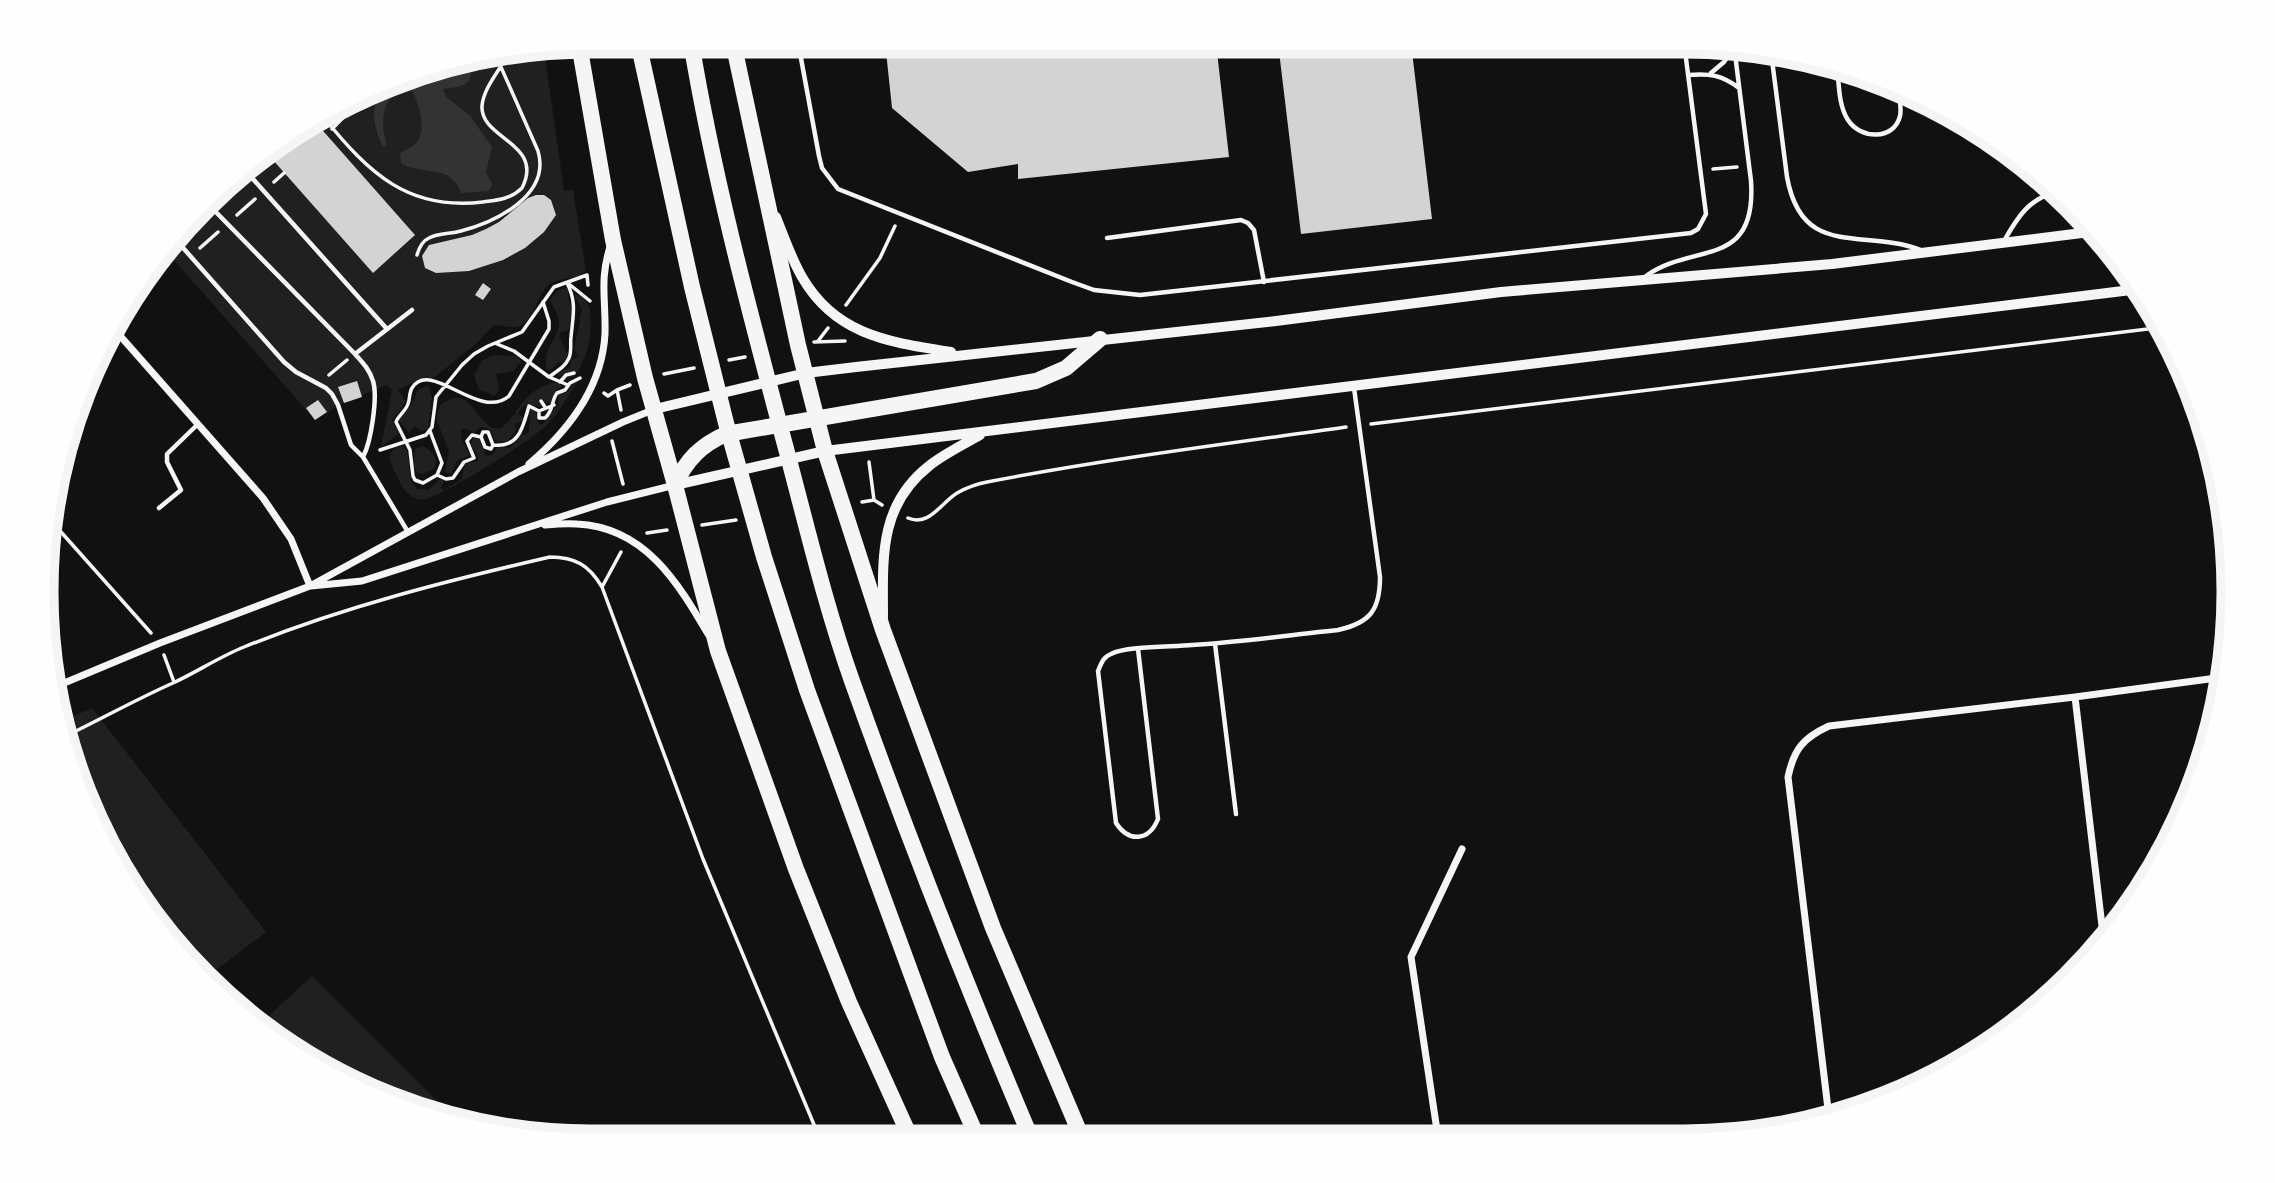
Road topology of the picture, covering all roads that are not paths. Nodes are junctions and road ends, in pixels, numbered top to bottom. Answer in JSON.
{"nodes":[{"id":1,"x":581,"y":54,"type":"edge"},
{"id":2,"x":641,"y":54,"type":"edge"},
{"id":3,"x":693,"y":54,"type":"edge"},
{"id":4,"x":736,"y":54,"type":"edge"},
{"id":5,"x":800,"y":54,"type":"edge"},
{"id":6,"x":1685,"y":54,"type":"edge"},
{"id":7,"x":1728,"y":56,"type":"edge"},
{"id":8,"x":1735,"y":57,"type":"edge"},
{"id":9,"x":1772,"y":62,"type":"edge"},
{"id":10,"x":1710,"y":73,"type":"junction"},
{"id":11,"x":1688,"y":75,"type":"junction"},
{"id":12,"x":1839,"y":78,"type":"edge"},
{"id":13,"x":1739,"y":88,"type":"junction"},
{"id":14,"x":1899,"y":100,"type":"edge"},
{"id":15,"x":251,"y":176,"type":"edge"},
{"id":16,"x":766,"y":191,"type":"junction"},
{"id":17,"x":2046,"y":196,"type":"edge"},
{"id":18,"x":214,"y":210,"type":"edge"},
{"id":19,"x":2083,"y":233,"type":"edge"},
{"id":20,"x":1107,"y":238,"type":"dead end"},
{"id":21,"x":613,"y":240,"type":"junction"},
{"id":22,"x":2003,"y":243,"type":"junction"},
{"id":23,"x":181,"y":245,"type":"edge"},
{"id":24,"x":1928,"y":253,"type":"junction"},
{"id":25,"x":1640,"y":281,"type":"junction"},
{"id":26,"x":1264,"y":282,"type":"junction"},
{"id":27,"x":2128,"y":290,"type":"edge"},
{"id":28,"x":412,"y":310,"type":"dead end"},
{"id":29,"x":387,"y":329,"type":"junction"},
{"id":30,"x":120,"y":335,"type":"edge"},
{"id":31,"x":1100,"y":339,"type":"junction"},
{"id":32,"x":355,"y":354,"type":"junction"},
{"id":33,"x":964,"y":354,"type":"junction"},
{"id":34,"x":806,"y":373,"type":"junction"},
{"id":35,"x":1353,"y":387,"type":"junction"},
{"id":36,"x":655,"y":409,"type":"junction"},
{"id":37,"x":817,"y":417,"type":"junction"},
{"id":38,"x":198,"y":424,"type":"junction"},
{"id":39,"x":986,"y":432,"type":"junction"},
{"id":40,"x":825,"y":452,"type":"junction"},
{"id":41,"x":363,"y":457,"type":"junction"},
{"id":42,"x":518,"y":472,"type":"junction"},
{"id":43,"x":676,"y":485,"type":"junction"},
{"id":44,"x":159,"y":508,"type":"dead end"},
{"id":45,"x":534,"y":525,"type":"junction"},
{"id":46,"x":408,"y":532,"type":"junction"},
{"id":47,"x":310,"y":586,"type":"junction"},
{"id":48,"x":883,"y":630,"type":"junction"},
{"id":49,"x":1215,"y":643,"type":"junction"},
{"id":50,"x":1138,"y":649,"type":"junction"},
{"id":51,"x":718,"y":651,"type":"junction"},
{"id":52,"x":2213,"y":678,"type":"edge"},
{"id":53,"x":63,"y":684,"type":"edge"},
{"id":54,"x":2075,"y":697,"type":"junction"},
{"id":55,"x":1236,"y":814,"type":"dead end"},
{"id":56,"x":1462,"y":849,"type":"dead end"},
{"id":57,"x":2102,"y":928,"type":"edge"},
{"id":58,"x":1828,"y":1108,"type":"edge"},
{"id":59,"x":906,"y":1129,"type":"edge"},
{"id":60,"x":974,"y":1129,"type":"edge"},
{"id":61,"x":1027,"y":1129,"type":"edge"},
{"id":62,"x":1078,"y":1129,"type":"edge"},
{"id":63,"x":1437,"y":1129,"type":"edge"}],
"edges":[{"from":1,"to":21,"type":"highway"},
{"from":2,"to":60,"type":"highway"},
{"from":3,"to":61,"type":"highway"},
{"from":4,"to":16,"type":"highway"},
{"from":5,"to":26,"type":"lane"},
{"from":6,"to":11,"type":"lane"},
{"from":7,"to":10,"type":"lane"},
{"from":8,"to":13,"type":"lane"},
{"from":9,"to":24,"type":"lane"},
{"from":10,"to":11,"type":"lane"},
{"from":10,"to":13,"type":"lane"},
{"from":11,"to":26,"type":"lane"},
{"from":12,"to":14,"type":"lane"},
{"from":13,"to":25,"type":"lane"},
{"from":15,"to":29,"type":"lane"},
{"from":16,"to":33,"type":"street"},
{"from":16,"to":34,"type":"highway"},
{"from":17,"to":22,"type":"lane"},
{"from":18,"to":32,"type":"lane"},
{"from":19,"to":22,"type":"street"},
{"from":20,"to":26,"type":"lane"},
{"from":21,"to":36,"type":"highway"},
{"from":21,"to":42,"type":"street"},
{"from":22,"to":24,"type":"street"},
{"from":23,"to":41,"type":"lane"},
{"from":24,"to":25,"type":"street"},
{"from":25,"to":31,"type":"street"},
{"from":27,"to":35,"type":"street"},
{"from":28,"to":29,"type":"lane"},
{"from":29,"to":32,"type":"lane"},
{"from":30,"to":38,"type":"street"},
{"from":31,"to":33,"type":"street"},
{"from":31,"to":37,"type":"highway"},
{"from":32,"to":41,"type":"lane"},
{"from":33,"to":34,"type":"street"},
{"from":34,"to":36,"type":"street"},
{"from":34,"to":37,"type":"highway"},
{"from":35,"to":39,"type":"street"},
{"from":35,"to":49,"type":"lane"},
{"from":36,"to":42,"type":"street"},
{"from":36,"to":43,"type":"highway"},
{"from":37,"to":40,"type":"highway"},
{"from":37,"to":43,"type":"highway"},
{"from":38,"to":44,"type":"lane"},
{"from":38,"to":47,"type":"street"},
{"from":39,"to":40,"type":"street"},
{"from":39,"to":48,"type":"street"},
{"from":40,"to":43,"type":"street"},
{"from":40,"to":48,"type":"highway"},
{"from":41,"to":46,"type":"lane"},
{"from":42,"to":46,"type":"street"},
{"from":43,"to":45,"type":"street"},
{"from":43,"to":51,"type":"highway"},
{"from":45,"to":47,"type":"street"},
{"from":45,"to":51,"type":"street"},
{"from":46,"to":47,"type":"street"},
{"from":47,"to":53,"type":"street"},
{"from":48,"to":62,"type":"highway"},
{"from":49,"to":50,"type":"lane"},
{"from":49,"to":55,"type":"lane"},
{"from":50,"to":50,"type":"lane"},
{"from":51,"to":59,"type":"highway"},
{"from":52,"to":54,"type":"street"},
{"from":54,"to":57,"type":"street"},
{"from":54,"to":58,"type":"street"},
{"from":56,"to":63,"type":"street"}]}
